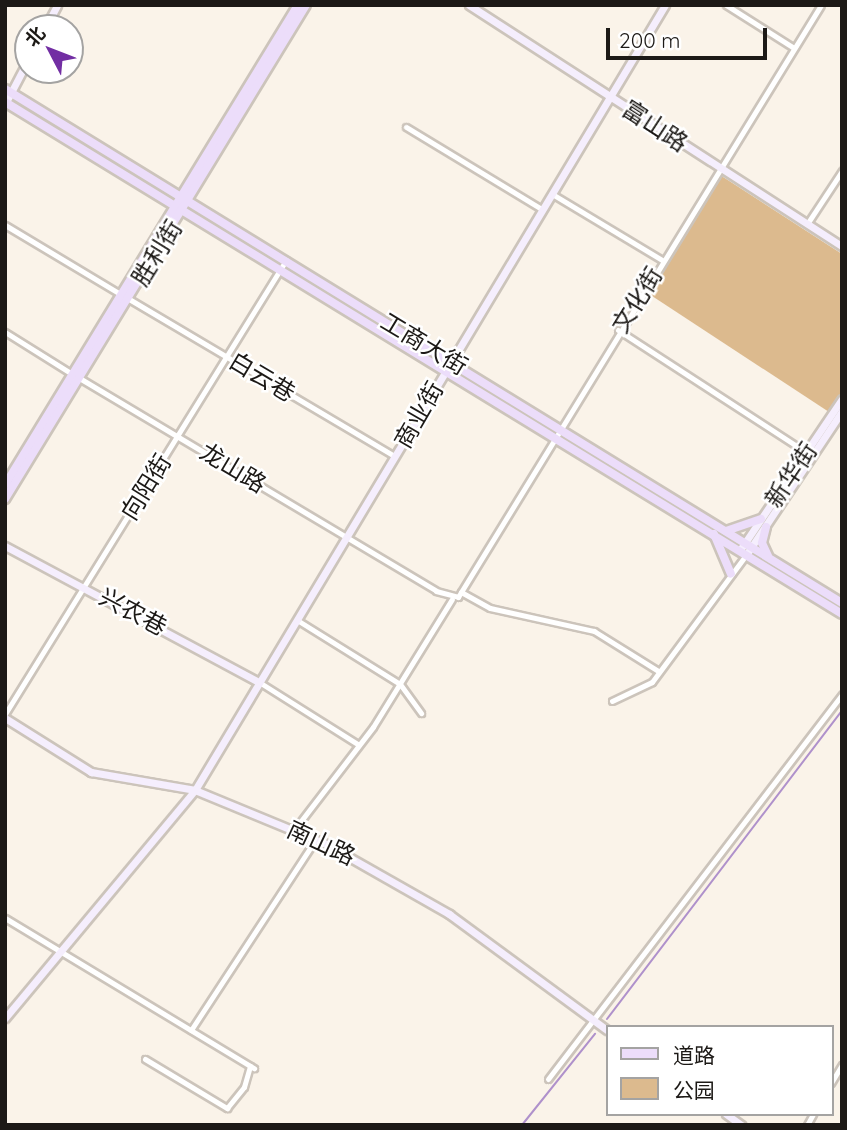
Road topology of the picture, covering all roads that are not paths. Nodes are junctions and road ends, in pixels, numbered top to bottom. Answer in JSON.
{"nodes":[{"id":1,"x":298,"y":5,"type":"edge"},
{"id":2,"x":306,"y":5,"type":"edge"},
{"id":3,"x":469,"y":5,"type":"edge"},
{"id":4,"x":665,"y":5,"type":"edge"},
{"id":5,"x":726,"y":5,"type":"edge"},
{"id":6,"x":821,"y":5,"type":"edge"},
{"id":7,"x":794,"y":48,"type":"junction"},
{"id":8,"x":8,"y":91,"type":"edge"},
{"id":9,"x":611,"y":97,"type":"junction"},
{"id":10,"x":5,"y":103,"type":"edge"},
{"id":11,"x":406,"y":127,"type":"dead end"},
{"id":12,"x":719,"y":167,"type":"junction"},
{"id":13,"x":842,"y":171,"type":"edge"},
{"id":14,"x":552,"y":194,"type":"junction"},
{"id":15,"x":186,"y":199,"type":"junction"},
{"id":16,"x":179,"y":209,"type":"junction"},
{"id":17,"x":543,"y":210,"type":"junction"},
{"id":18,"x":807,"y":224,"type":"junction"},
{"id":19,"x":5,"y":225,"type":"edge"},
{"id":20,"x":842,"y":246,"type":"edge"},
{"id":21,"x":286,"y":260,"type":"junction"},
{"id":22,"x":662,"y":260,"type":"junction"},
{"id":23,"x":279,"y":269,"type":"junction"},
{"id":24,"x":125,"y":297,"type":"junction"},
{"id":25,"x":618,"y":330,"type":"junction"},
{"id":26,"x":5,"y":332,"type":"edge"},
{"id":27,"x":226,"y":356,"type":"junction"},
{"id":28,"x":451,"y":361,"type":"junction"},
{"id":29,"x":446,"y":369,"type":"junction"},
{"id":30,"x":72,"y":374,"type":"junction"},
{"id":31,"x":81,"y":379,"type":"junction"},
{"id":32,"x":842,"y":399,"type":"edge"},
{"id":33,"x":842,"y":411,"type":"edge"},
{"id":34,"x":557,"y":430,"type":"junction"},
{"id":35,"x":178,"y":435,"type":"junction"},
{"id":36,"x":806,"y":452,"type":"junction"},
{"id":37,"x":395,"y":456,"type":"junction"},
{"id":38,"x":5,"y":485,"type":"edge"},
{"id":39,"x":5,"y":499,"type":"edge"},
{"id":40,"x":763,"y":523,"type":"junction"},
{"id":41,"x":726,"y":531,"type":"junction"},
{"id":42,"x":713,"y":532,"type":"junction"},
{"id":43,"x":348,"y":537,"type":"junction"},
{"id":44,"x":5,"y":546,"type":"edge"},
{"id":45,"x":745,"y":549,"type":"junction"},
{"id":46,"x":772,"y":561,"type":"junction"},
{"id":47,"x":731,"y":574,"type":"junction"},
{"id":48,"x":84,"y":586,"type":"junction"},
{"id":49,"x":457,"y":596,"type":"junction"},
{"id":50,"x":842,"y":603,"type":"edge"},
{"id":51,"x":842,"y":614,"type":"edge"},
{"id":52,"x":297,"y":620,"type":"junction"},
{"id":53,"x":659,"y":671,"type":"junction"},
{"id":54,"x":260,"y":682,"type":"junction"},
{"id":55,"x":400,"y":684,"type":"junction"},
{"id":56,"x":842,"y":694,"type":"edge"},
{"id":57,"x":611,"y":701,"type":"dead end"},
{"id":58,"x":421,"y":713,"type":"dead end"},
{"id":59,"x":5,"y":716,"type":"edge"},
{"id":60,"x":359,"y":745,"type":"junction"},
{"id":61,"x":195,"y":790,"type":"junction"},
{"id":62,"x":294,"y":830,"type":"junction"},
{"id":63,"x":316,"y":839,"type":"junction"},
{"id":64,"x":5,"y":918,"type":"edge"},
{"id":65,"x":5,"y":1018,"type":"edge"},
{"id":66,"x":593,"y":1020,"type":"junction"},
{"id":67,"x":606,"y":1029,"type":"edge"},
{"id":68,"x":191,"y":1030,"type":"junction"},
{"id":69,"x":145,"y":1059,"type":"dead end"},
{"id":70,"x":548,"y":1079,"type":"dead end"}],
"edges":[{"from":1,"to":15,"type":"main road","name":"胜利街"},
{"from":2,"to":15,"type":"main road","name":"胜利街"},
{"from":3,"to":9,"type":"street","name":"富山路"},
{"from":4,"to":9,"type":"street","name":"商业街"},
{"from":5,"to":7,"type":"street"},
{"from":6,"to":7,"type":"street","name":"文化街"},
{"from":7,"to":12,"type":"street","name":"文化街"},
{"from":8,"to":10,"type":"street"},
{"from":8,"to":15,"type":"main road","name":"工商大街"},
{"from":9,"to":12,"type":"street","name":"富山路"},
{"from":9,"to":14,"type":"street","name":"商业街"},
{"from":10,"to":16,"type":"main road","name":"工商大街"},
{"from":11,"to":17,"type":"street"},
{"from":12,"to":18,"type":"street","name":"富山路"},
{"from":12,"to":22,"type":"street","name":"文化街"},
{"from":13,"to":18,"type":"street"},
{"from":14,"to":17,"type":"street","name":"商业街"},
{"from":14,"to":22,"type":"street"},
{"from":15,"to":16,"type":"main road","name":"胜利街"},
{"from":15,"to":21,"type":"main road","name":"工商大街"},
{"from":16,"to":23,"type":"main road","name":"工商大街"},
{"from":16,"to":24,"type":"main road","name":"胜利街"},
{"from":17,"to":28,"type":"street","name":"商业街"},
{"from":18,"to":20,"type":"street","name":"富山路"},
{"from":19,"to":24,"type":"street","name":"白云巷"},
{"from":21,"to":23,"type":"street","name":"向阳街"},
{"from":21,"to":28,"type":"main road","name":"工商大街"},
{"from":22,"to":25,"type":"street","name":"文化街"},
{"from":23,"to":27,"type":"street","name":"向阳街"},
{"from":23,"to":29,"type":"main road","name":"工商大街"},
{"from":24,"to":27,"type":"street","name":"白云巷"},
{"from":24,"to":30,"type":"main road","name":"胜利街"},
{"from":24,"to":31,"type":"main road","name":"胜利街"},
{"from":25,"to":34,"type":"street","name":"文化街"},
{"from":25,"to":36,"type":"street"},
{"from":26,"to":30,"type":"street"},
{"from":27,"to":35,"type":"street","name":"向阳街"},
{"from":27,"to":37,"type":"street","name":"白云巷"},
{"from":28,"to":29,"type":"street","name":"商业街"},
{"from":28,"to":34,"type":"main road","name":"工商大街"},
{"from":29,"to":34,"type":"main road","name":"工商大街"},
{"from":29,"to":37,"type":"street","name":"商业街"},
{"from":30,"to":38,"type":"main road","name":"胜利街"},
{"from":31,"to":35,"type":"street","name":"龙山路"},
{"from":31,"to":39,"type":"main road","name":"胜利街"},
{"from":32,"to":36,"type":"street","name":"新华街"},
{"from":33,"to":40,"type":"street","name":"新华街"},
{"from":34,"to":41,"type":"main road","name":"工商大街"},
{"from":34,"to":42,"type":"main road","name":"工商大街"},
{"from":34,"to":49,"type":"street","name":"文化街"},
{"from":35,"to":43,"type":"street","name":"龙山路"},
{"from":35,"to":48,"type":"street","name":"向阳街"},
{"from":36,"to":40,"type":"street","name":"新华街"},
{"from":37,"to":43,"type":"street","name":"商业街"},
{"from":40,"to":41,"type":"main road"},
{"from":40,"to":45,"type":"street","name":"新华街"},
{"from":40,"to":46,"type":"main road"},
{"from":41,"to":45,"type":"main road","name":"工商大街"},
{"from":42,"to":45,"type":"main road","name":"工商大街"},
{"from":42,"to":47,"type":"main road"},
{"from":43,"to":49,"type":"street","name":"龙山路"},
{"from":43,"to":52,"type":"street","name":"商业街"},
{"from":44,"to":48,"type":"street","name":"兴农巷"},
{"from":45,"to":46,"type":"main road","name":"工商大街"},
{"from":45,"to":47,"type":"street"},
{"from":45,"to":51,"type":"main road","name":"工商大街"},
{"from":46,"to":50,"type":"main road","name":"工商大街"},
{"from":47,"to":53,"type":"street"},
{"from":48,"to":54,"type":"street","name":"兴农巷"},
{"from":48,"to":59,"type":"street","name":"向阳街"},
{"from":49,"to":53,"type":"street","name":"龙山路"},
{"from":49,"to":55,"type":"street","name":"文化街"},
{"from":52,"to":54,"type":"street","name":"商业街"},
{"from":52,"to":55,"type":"street"},
{"from":53,"to":57,"type":"street"},
{"from":54,"to":60,"type":"street"},
{"from":54,"to":61,"type":"street","name":"商业街"},
{"from":55,"to":58,"type":"street"},
{"from":55,"to":60,"type":"street","name":"文化街"},
{"from":56,"to":66,"type":"street"},
{"from":59,"to":61,"type":"street","name":"南山路"},
{"from":60,"to":62,"type":"street","name":"文化街"},
{"from":61,"to":62,"type":"street","name":"南山路"},
{"from":61,"to":65,"type":"street","name":"商业街"},
{"from":62,"to":63,"type":"street","name":"南山路"},
{"from":63,"to":66,"type":"street","name":"南山路"},
{"from":63,"to":68,"type":"street"},
{"from":64,"to":68,"type":"street"},
{"from":66,"to":67,"type":"street","name":"南山路"},
{"from":66,"to":70,"type":"street"},
{"from":68,"to":69,"type":"street"}]}
